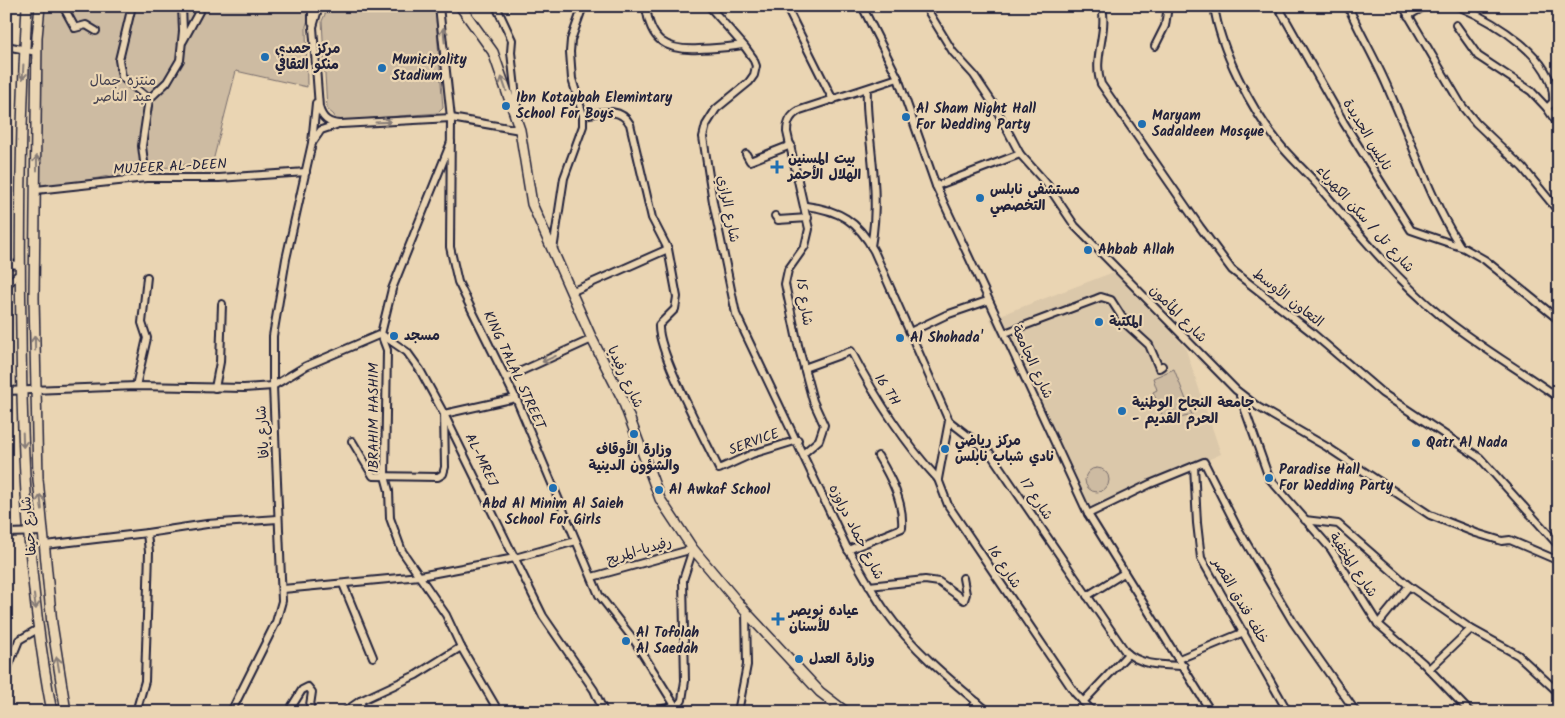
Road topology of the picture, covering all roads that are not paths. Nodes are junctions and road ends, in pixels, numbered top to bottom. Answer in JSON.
{"nodes":[{"id":1,"x":27,"y":6,"type":"edge"},
{"id":2,"x":40,"y":6,"type":"edge"},
{"id":3,"x":63,"y":6,"type":"edge"},
{"id":4,"x":132,"y":6,"type":"edge"},
{"id":5,"x":182,"y":6,"type":"edge"},
{"id":6,"x":202,"y":6,"type":"edge"},
{"id":7,"x":312,"y":6,"type":"edge"},
{"id":8,"x":319,"y":6,"type":"edge"},
{"id":9,"x":439,"y":6,"type":"edge"},
{"id":10,"x":460,"y":6,"type":"edge"},
{"id":11,"x":496,"y":6,"type":"edge"},
{"id":12,"x":583,"y":6,"type":"edge"},
{"id":13,"x":646,"y":6,"type":"edge"},
{"id":14,"x":709,"y":6,"type":"edge"},
{"id":15,"x":786,"y":6,"type":"edge"},
{"id":16,"x":862,"y":6,"type":"edge"},
{"id":17,"x":925,"y":6,"type":"edge"},
{"id":18,"x":1102,"y":6,"type":"edge"},
{"id":19,"x":1168,"y":6,"type":"edge"},
{"id":20,"x":1214,"y":6,"type":"edge"},
{"id":21,"x":1278,"y":6,"type":"edge"},
{"id":22,"x":1348,"y":6,"type":"edge"},
{"id":23,"x":1403,"y":6,"type":"edge"},
{"id":24,"x":1426,"y":6,"type":"edge"},
{"id":25,"x":1458,"y":6,"type":"edge"},
{"id":26,"x":1408,"y":16,"type":"junction"},
{"id":27,"x":1456,"y":25,"type":"dead end"},
{"id":28,"x":313,"y":27,"type":"junction"},
{"id":29,"x":96,"y":31,"type":"dead end"},
{"id":30,"x":182,"y":44,"type":"junction"},
{"id":31,"x":742,"y":45,"type":"junction"},
{"id":32,"x":6,"y":46,"type":"edge"},
{"id":33,"x":1154,"y":46,"type":"dead end"},
{"id":34,"x":24,"y":50,"type":"junction"},
{"id":35,"x":37,"y":52,"type":"junction"},
{"id":36,"x":898,"y":78,"type":"junction"},
{"id":37,"x":317,"y":89,"type":"junction"},
{"id":38,"x":867,"y":89,"type":"junction"},
{"id":39,"x":149,"y":99,"type":"junction"},
{"id":40,"x":833,"y":100,"type":"junction"},
{"id":41,"x":1547,"y":108,"type":"junction"},
{"id":42,"x":583,"y":115,"type":"junction"},
{"id":43,"x":452,"y":118,"type":"junction"},
{"id":44,"x":338,"y":124,"type":"junction"},
{"id":45,"x":1559,"y":126,"type":"edge"},
{"id":46,"x":520,"y":130,"type":"junction"},
{"id":47,"x":452,"y":139,"type":"junction"},
{"id":48,"x":312,"y":143,"type":"junction"},
{"id":49,"x":791,"y":145,"type":"junction"},
{"id":50,"x":746,"y":154,"type":"dead end"},
{"id":51,"x":1020,"y":154,"type":"junction"},
{"id":52,"x":306,"y":172,"type":"junction"},
{"id":53,"x":146,"y":178,"type":"junction"},
{"id":54,"x":936,"y":186,"type":"junction"},
{"id":55,"x":36,"y":190,"type":"junction"},
{"id":56,"x":806,"y":206,"type":"junction"},
{"id":57,"x":1559,"y":212,"type":"edge"},
{"id":58,"x":776,"y":216,"type":"dead end"},
{"id":59,"x":808,"y":218,"type":"junction"},
{"id":60,"x":871,"y":246,"type":"junction"},
{"id":61,"x":1460,"y":246,"type":"junction"},
{"id":62,"x":668,"y":249,"type":"junction"},
{"id":63,"x":553,"y":254,"type":"junction"},
{"id":64,"x":6,"y":264,"type":"edge"},
{"id":65,"x":20,"y":269,"type":"junction"},
{"id":66,"x":147,"y":277,"type":"dead end"},
{"id":67,"x":6,"y":286,"type":"edge"},
{"id":68,"x":570,"y":292,"type":"junction"},
{"id":69,"x":987,"y":301,"type":"junction"},
{"id":70,"x":222,"y":304,"type":"dead end"},
{"id":71,"x":1559,"y":320,"type":"edge"},
{"id":72,"x":910,"y":332,"type":"junction"},
{"id":73,"x":1005,"y":333,"type":"junction"},
{"id":74,"x":381,"y":334,"type":"junction"},
{"id":75,"x":592,"y":339,"type":"junction"},
{"id":76,"x":1162,"y":366,"type":"dead end"},
{"id":77,"x":804,"y":368,"type":"junction"},
{"id":78,"x":506,"y":378,"type":"junction"},
{"id":79,"x":1232,"y":385,"type":"junction"},
{"id":80,"x":136,"y":386,"type":"junction"},
{"id":81,"x":273,"y":386,"type":"junction"},
{"id":82,"x":215,"y":388,"type":"junction"},
{"id":83,"x":6,"y":391,"type":"edge"},
{"id":84,"x":21,"y":392,"type":"junction"},
{"id":85,"x":37,"y":392,"type":"junction"},
{"id":86,"x":516,"y":398,"type":"junction"},
{"id":87,"x":1559,"y":398,"type":"edge"},
{"id":88,"x":444,"y":414,"type":"junction"},
{"id":89,"x":948,"y":421,"type":"junction"},
{"id":90,"x":798,"y":440,"type":"junction"},
{"id":91,"x":352,"y":441,"type":"dead end"},
{"id":92,"x":804,"y":453,"type":"junction"},
{"id":93,"x":878,"y":456,"type":"dead end"},
{"id":94,"x":1194,"y":466,"type":"junction"},
{"id":95,"x":385,"y":476,"type":"junction"},
{"id":96,"x":938,"y":479,"type":"junction"},
{"id":97,"x":1088,"y":514,"type":"junction"},
{"id":98,"x":278,"y":519,"type":"junction"},
{"id":99,"x":1305,"y":520,"type":"junction"},
{"id":100,"x":44,"y":532,"type":"junction"},
{"id":101,"x":6,"y":533,"type":"edge"},
{"id":102,"x":28,"y":533,"type":"junction"},
{"id":103,"x":147,"y":533,"type":"junction"},
{"id":104,"x":576,"y":540,"type":"junction"},
{"id":105,"x":45,"y":545,"type":"junction"},
{"id":106,"x":1559,"y":546,"type":"edge"},
{"id":107,"x":693,"y":549,"type":"junction"},
{"id":108,"x":848,"y":550,"type":"junction"},
{"id":109,"x":515,"y":558,"type":"junction"},
{"id":110,"x":1559,"y":562,"type":"edge"},
{"id":111,"x":1124,"y":573,"type":"junction"},
{"id":112,"x":420,"y":576,"type":"junction"},
{"id":113,"x":592,"y":577,"type":"junction"},
{"id":114,"x":963,"y":578,"type":"dead end"},
{"id":115,"x":343,"y":584,"type":"junction"},
{"id":116,"x":869,"y":586,"type":"junction"},
{"id":117,"x":1409,"y":586,"type":"junction"},
{"id":118,"x":283,"y":589,"type":"junction"},
{"id":119,"x":1087,"y":596,"type":"junction"},
{"id":120,"x":746,"y":612,"type":"junction"},
{"id":121,"x":1378,"y":624,"type":"junction"},
{"id":122,"x":38,"y":629,"type":"junction"},
{"id":123,"x":1471,"y":629,"type":"junction"},
{"id":124,"x":1244,"y":632,"type":"junction"},
{"id":125,"x":461,"y":647,"type":"junction"},
{"id":126,"x":6,"y":649,"type":"edge"},
{"id":127,"x":13,"y":653,"type":"junction"},
{"id":128,"x":1128,"y":654,"type":"junction"},
{"id":129,"x":373,"y":657,"type":"dead end"},
{"id":130,"x":1179,"y":658,"type":"junction"},
{"id":131,"x":1184,"y":666,"type":"junction"},
{"id":132,"x":1429,"y":669,"type":"junction"},
{"id":133,"x":6,"y":672,"type":"edge"},
{"id":134,"x":1559,"y":693,"type":"edge"},
{"id":135,"x":360,"y":701,"type":"junction"},
{"id":136,"x":977,"y":702,"type":"junction"},
{"id":137,"x":1083,"y":702,"type":"junction"},
{"id":138,"x":292,"y":706,"type":"dead end"},
{"id":139,"x":678,"y":709,"type":"edge"},
{"id":140,"x":52,"y":712,"type":"edge"},
{"id":141,"x":66,"y":712,"type":"edge"},
{"id":142,"x":136,"y":712,"type":"edge"},
{"id":143,"x":231,"y":712,"type":"edge"},
{"id":144,"x":310,"y":712,"type":"edge"},
{"id":145,"x":344,"y":712,"type":"edge"},
{"id":146,"x":364,"y":712,"type":"edge"},
{"id":147,"x":499,"y":712,"type":"edge"},
{"id":148,"x":604,"y":712,"type":"edge"},
{"id":149,"x":648,"y":712,"type":"edge"},
{"id":150,"x":738,"y":712,"type":"edge"},
{"id":151,"x":846,"y":712,"type":"edge"},
{"id":152,"x":967,"y":712,"type":"edge"},
{"id":153,"x":989,"y":712,"type":"edge"},
{"id":154,"x":1093,"y":712,"type":"edge"},
{"id":155,"x":1211,"y":712,"type":"edge"},
{"id":156,"x":1288,"y":712,"type":"edge"},
{"id":157,"x":1356,"y":712,"type":"edge"},
{"id":158,"x":1470,"y":712,"type":"edge"}],
"edges":[{"from":1,"to":34,"type":"main road","name":"شارع حيفا"},
{"from":2,"to":35,"type":"main road","name":"شارع حيفا"},
{"from":3,"to":29,"type":"street"},
{"from":4,"to":39,"type":"street"},
{"from":5,"to":30,"type":"street"},
{"from":6,"to":30,"type":"street"},
{"from":7,"to":28,"type":"street"},
{"from":8,"to":28,"type":"street"},
{"from":43,"to":9,"type":"street","name":"KING TALAL STREET","one_way":true},
{"from":46,"to":10,"type":"main road","name":"شارع رفيديا","one_way":true},
{"from":11,"to":46,"type":"street"},
{"from":12,"to":42,"type":"street"},
{"from":13,"to":31,"type":"street"},
{"from":14,"to":31,"type":"street","name":"شارع الرازي"},
{"from":15,"to":40,"type":"street"},
{"from":16,"to":36,"type":"street","name":"شارع الجامعة"},
{"from":17,"to":51,"type":"street","name":"شارع المأمون"},
{"from":18,"to":106,"type":"street","name":"التعاون الأوسط"},
{"from":19,"to":33,"type":"street"},
{"from":20,"to":87,"type":"street","name":"شارع تل / سكن الكهرباء"},
{"from":21,"to":61,"type":"street","name":"نابلس الجديدة"},
{"from":22,"to":61,"type":"street","name":"نابلس الجديدة"},
{"from":23,"to":26,"type":"street"},
{"from":24,"to":26,"type":"street"},
{"from":25,"to":41,"type":"street"},
{"from":26,"to":57,"type":"street"},
{"from":27,"to":41,"type":"street"},
{"from":28,"to":37,"type":"street"},
{"from":30,"to":39,"type":"street"},
{"from":31,"to":90,"type":"street","name":"شارع الرازي"},
{"from":32,"to":34,"type":"street"},
{"from":34,"to":35,"type":"street"},
{"from":34,"to":65,"type":"main road","name":"شارع حيفا","one_way":true},
{"from":55,"to":35,"type":"main road","name":"شارع حيفا","one_way":true},
{"from":36,"to":38,"type":"street","name":"شارع 15"},
{"from":36,"to":54,"type":"street","name":"شارع الجامعة"},
{"from":37,"to":44,"type":"street"},
{"from":37,"to":48,"type":"street","name":"شارع يافا"},
{"from":38,"to":40,"type":"street","name":"شارع 15"},
{"from":38,"to":60,"type":"street"},
{"from":39,"to":53,"type":"street"},
{"from":40,"to":49,"type":"street","name":"شارع 15"},
{"from":41,"to":45,"type":"street"},
{"from":42,"to":62,"type":"street"},
{"from":42,"to":63,"type":"street"},
{"from":44,"to":43,"type":"street","one_way":true},
{"from":43,"to":46,"type":"street"},
{"from":43,"to":47,"type":"street","name":"KING TALAL STREET"},
{"from":44,"to":48,"type":"street"},
{"from":46,"to":63,"type":"main road","name":"شارع رفيديا"},
{"from":47,"to":74,"type":"street","name":"IBRAHIM HASHIM"},
{"from":47,"to":78,"type":"street","name":"KING TALAL STREET"},
{"from":48,"to":52,"type":"street","name":"شارع يافا"},
{"from":49,"to":50,"type":"street"},
{"from":49,"to":56,"type":"street","name":"شارع 15"},
{"from":51,"to":54,"type":"street"},
{"from":51,"to":79,"type":"street","name":"شارع المأمون"},
{"from":52,"to":53,"type":"street","name":"MUJEER AL-DEEN"},
{"from":52,"to":81,"type":"street","name":"شارع يافا"},
{"from":53,"to":55,"type":"street","name":"MUJEER AL-DEEN"},
{"from":54,"to":69,"type":"street","name":"شارع الجامعة"},
{"from":85,"to":55,"type":"main road","name":"شارع حيفا","one_way":true},
{"from":56,"to":59,"type":"street","name":"شارع 15"},
{"from":56,"to":60,"type":"street","name":"شارع 17"},
{"from":58,"to":59,"type":"street"},
{"from":59,"to":77,"type":"street","name":"شارع 15"},
{"from":60,"to":72,"type":"street","name":"شارع 17"},
{"from":61,"to":71,"type":"street","name":"نابلس الجديدة"},
{"from":62,"to":68,"type":"street"},
{"from":62,"to":90,"type":"street","name":"SERVICE"},
{"from":63,"to":68,"type":"main road","name":"شارع رفيديا"},
{"from":64,"to":65,"type":"street"},
{"from":65,"to":67,"type":"street"},
{"from":65,"to":84,"type":"main road","name":"شارع حيفا"},
{"from":66,"to":80,"type":"street"},
{"from":68,"to":75,"type":"main road","name":"شارع رفيديا"},
{"from":69,"to":72,"type":"street"},
{"from":69,"to":73,"type":"street","name":"شارع الجامعة"},
{"from":70,"to":82,"type":"street"},
{"from":72,"to":89,"type":"street","name":"شارع 17"},
{"from":73,"to":76,"type":"street"},
{"from":73,"to":97,"type":"street","name":"شارع الجامعة"},
{"from":74,"to":81,"type":"street"},
{"from":74,"to":88,"type":"street","name":"AL-MREJ"},
{"from":74,"to":95,"type":"street","name":"IBRAHIM HASHIM"},
{"from":75,"to":78,"type":"street","one_way":true},
{"from":75,"to":107,"type":"main road","name":"شارع رفيديا"},
{"from":77,"to":92,"type":"street","name":"شارع 15"},
{"from":77,"to":96,"type":"street","name":"16 TH"},
{"from":78,"to":86,"type":"street","name":"KING TALAL STREET"},
{"from":79,"to":99,"type":"street","name":"شارع المخفية"},
{"from":79,"to":110,"type":"street","name":"شارع المأمون"},
{"from":80,"to":82,"type":"street"},
{"from":80,"to":85,"type":"street"},
{"from":81,"to":82,"type":"street"},
{"from":81,"to":98,"type":"street","name":"شارع يافا"},
{"from":83,"to":84,"type":"street"},
{"from":84,"to":85,"type":"street"},
{"from":84,"to":102,"type":"main road","name":"شارع حيفا","one_way":true},
{"from":100,"to":85,"type":"main road","name":"شارع حيفا","one_way":true},
{"from":86,"to":88,"type":"street"},
{"from":86,"to":104,"type":"street","name":"KING TALAL STREET"},
{"from":88,"to":95,"type":"street"},
{"from":88,"to":109,"type":"street","name":"AL-MREJ"},
{"from":89,"to":96,"type":"street"},
{"from":89,"to":119,"type":"street","name":"شارع 17"},
{"from":90,"to":92,"type":"street","name":"شارع حماد دراوزه"},
{"from":91,"to":95,"type":"street"},
{"from":92,"to":108,"type":"street","name":"شارع حماد دراوزه"},
{"from":93,"to":108,"type":"street"},
{"from":94,"to":97,"type":"street"},
{"from":94,"to":124,"type":"street","name":"خلف فندق القصر"},
{"from":94,"to":157,"type":"street"},
{"from":95,"to":112,"type":"street","name":"IBRAHIM HASHIM"},
{"from":96,"to":137,"type":"street","name":"شارع 16"},
{"from":97,"to":111,"type":"street","name":"شارع الجامعة"},
{"from":98,"to":103,"type":"street"},
{"from":98,"to":118,"type":"street","name":"شارع يافا"},
{"from":99,"to":117,"type":"street"},
{"from":99,"to":121,"type":"street","name":"شارع المخفية"},
{"from":100,"to":102,"type":"street"},
{"from":100,"to":105,"type":"main road","name":"شارع حيفا"},
{"from":101,"to":102,"type":"street"},
{"from":102,"to":122,"type":"main road","name":"شارع حيفا","one_way":true},
{"from":103,"to":105,"type":"street"},
{"from":103,"to":142,"type":"street"},
{"from":104,"to":109,"type":"street"},
{"from":104,"to":113,"type":"street","name":"KING TALAL STREET"},
{"from":141,"to":105,"type":"main road","name":"شارع حيفا","one_way":true},
{"from":107,"to":113,"type":"street","name":"رفيديا-المريج"},
{"from":107,"to":120,"type":"main road","name":"شارع رفيديا"},
{"from":107,"to":139,"type":"street"},
{"from":108,"to":116,"type":"street","name":"شارع حماد دراوزه"},
{"from":109,"to":112,"type":"street"},
{"from":109,"to":148,"type":"street","name":"AL-MREJ"},
{"from":111,"to":119,"type":"street"},
{"from":111,"to":130,"type":"street","name":"شارع الجامعة"},
{"from":112,"to":115,"type":"street"},
{"from":112,"to":125,"type":"street","name":"IBRAHIM HASHIM"},
{"from":113,"to":139,"type":"street","name":"KING TALAL STREET"},
{"from":114,"to":116,"type":"street"},
{"from":115,"to":118,"type":"street"},
{"from":115,"to":129,"type":"street"},
{"from":116,"to":136,"type":"street","name":"شارع حماد دراوزه"},
{"from":117,"to":121,"type":"street"},
{"from":117,"to":123,"type":"street"},
{"from":118,"to":143,"type":"street","name":"شارع يافا"},
{"from":119,"to":128,"type":"street","name":"شارع 17"},
{"from":120,"to":150,"type":"street"},
{"from":120,"to":151,"type":"main road","name":"شارع رفيديا"},
{"from":121,"to":132,"type":"street","name":"شارع المخفية"},
{"from":122,"to":127,"type":"street"},
{"from":122,"to":140,"type":"main road","name":"شارع حيفا"},
{"from":123,"to":132,"type":"street"},
{"from":123,"to":134,"type":"street"},
{"from":124,"to":130,"type":"street"},
{"from":124,"to":156,"type":"street","name":"خلف فندق القصر"},
{"from":125,"to":135,"type":"street"},
{"from":125,"to":147,"type":"street","name":"IBRAHIM HASHIM"},
{"from":126,"to":127,"type":"street"},
{"from":127,"to":133,"type":"street"},
{"from":128,"to":131,"type":"street"},
{"from":128,"to":137,"type":"street"},
{"from":130,"to":131,"type":"street","name":"شارع الجامعة"},
{"from":131,"to":155,"type":"street","name":"شارع الجامعة"},
{"from":132,"to":158,"type":"street","name":"شارع المخفية"},
{"from":135,"to":145,"type":"street"},
{"from":135,"to":146,"type":"street"},
{"from":136,"to":152,"type":"street"},
{"from":136,"to":153,"type":"street","name":"شارع حماد دراوزه"},
{"from":137,"to":154,"type":"street","name":"شارع 16"},
{"from":138,"to":144,"type":"street"},
{"from":139,"to":149,"type":"street"}]}
